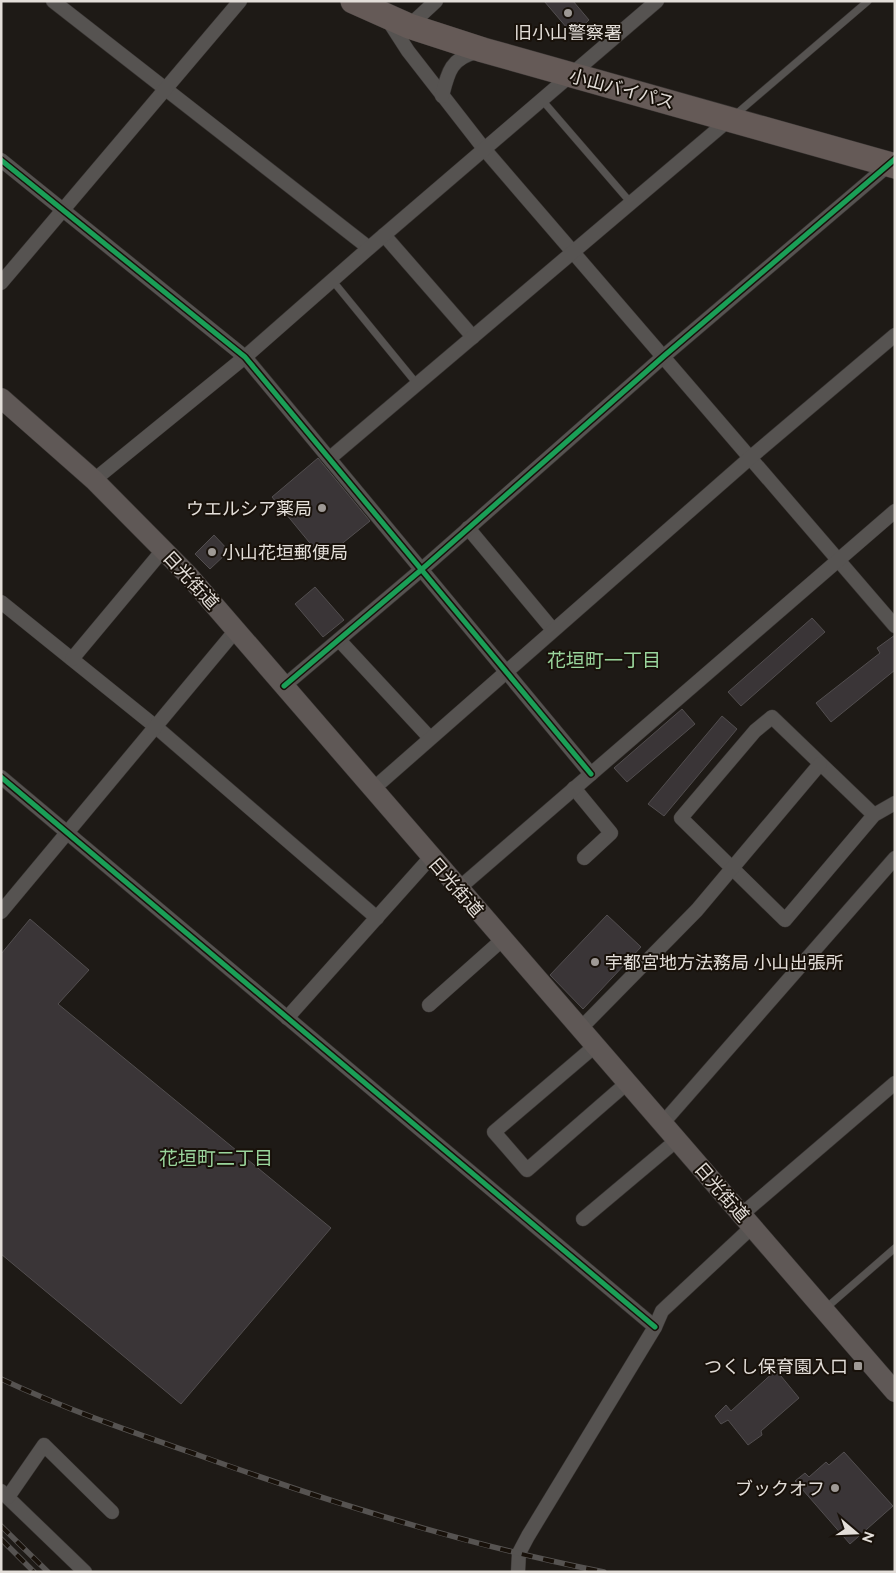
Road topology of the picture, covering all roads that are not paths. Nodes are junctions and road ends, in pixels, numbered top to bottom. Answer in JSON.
{"nodes":[{"id":1,"x":53,"y":1,"type":"edge"},
{"id":2,"x":240,"y":1,"type":"edge"},
{"id":3,"x":353,"y":1,"type":"edge"},
{"id":4,"x":436,"y":1,"type":"edge"},
{"id":5,"x":657,"y":1,"type":"edge"},
{"id":6,"x":868,"y":1,"type":"edge"},
{"id":7,"x":398,"y":22,"type":"junction"},
{"id":8,"x":483,"y":50,"type":"junction"},
{"id":9,"x":571,"y":75,"type":"junction"},
{"id":10,"x":166,"y":89,"type":"junction"},
{"id":11,"x":442,"y":96,"type":"junction"},
{"id":12,"x":542,"y":100,"type":"junction"},
{"id":13,"x":731,"y":118,"type":"junction"},
{"id":14,"x":485,"y":150,"type":"junction"},
{"id":15,"x":1,"y":160,"type":"edge"},
{"id":16,"x":893,"y":163,"type":"edge"},
{"id":17,"x":631,"y":203,"type":"junction"},
{"id":18,"x":64,"y":208,"type":"junction"},
{"id":19,"x":384,"y":235,"type":"junction"},
{"id":20,"x":368,"y":248,"type":"junction"},
{"id":21,"x":573,"y":252,"type":"junction"},
{"id":22,"x":332,"y":280,"type":"junction"},
{"id":23,"x":1,"y":282,"type":"edge"},
{"id":24,"x":895,"y":335,"type":"edge"},
{"id":25,"x":473,"y":337,"type":"junction"},
{"id":26,"x":664,"y":356,"type":"junction"},
{"id":27,"x":246,"y":357,"type":"junction"},
{"id":28,"x":418,"y":384,"type":"junction"},
{"id":29,"x":1,"y":398,"type":"edge"},
{"id":30,"x":751,"y":457,"type":"junction"},
{"id":31,"x":330,"y":458,"type":"junction"},
{"id":32,"x":94,"y":480,"type":"junction"},
{"id":33,"x":895,"y":511,"type":"edge"},
{"id":34,"x":468,"y":528,"type":"junction"},
{"id":35,"x":163,"y":550,"type":"junction"},
{"id":36,"x":838,"y":561,"type":"junction"},
{"id":37,"x":421,"y":570,"type":"junction"},
{"id":38,"x":1,"y":602,"type":"edge"},
{"id":39,"x":895,"y":626,"type":"edge"},
{"id":40,"x":236,"y":630,"type":"junction"},
{"id":41,"x":553,"y":630,"type":"junction"},
{"id":42,"x":339,"y":640,"type":"junction"},
{"id":43,"x":72,"y":659,"type":"junction"},
{"id":44,"x":505,"y":672,"type":"junction"},
{"id":45,"x":284,"y":686,"type":"junction"},
{"id":46,"x":156,"y":727,"type":"junction"},
{"id":47,"x":430,"y":738,"type":"junction"},
{"id":48,"x":820,"y":764,"type":"junction"},
{"id":49,"x":591,"y":774,"type":"junction"},
{"id":50,"x":1,"y":777,"type":"edge"},
{"id":51,"x":574,"y":788,"type":"junction"},
{"id":52,"x":373,"y":789,"type":"junction"},
{"id":53,"x":895,"y":803,"type":"edge"},
{"id":54,"x":874,"y":814,"type":"junction"},
{"id":55,"x":67,"y":832,"type":"junction"},
{"id":56,"x":431,"y":857,"type":"junction"},
{"id":57,"x":584,"y":858,"type":"dead end"},
{"id":58,"x":895,"y":858,"type":"edge"},
{"id":59,"x":732,"y":868,"type":"junction"},
{"id":60,"x":458,"y":889,"type":"junction"},
{"id":61,"x":1,"y":912,"type":"edge"},
{"id":62,"x":377,"y":918,"type":"junction"},
{"id":63,"x":502,"y":940,"type":"junction"},
{"id":64,"x":429,"y":1005,"type":"dead end"},
{"id":65,"x":288,"y":1018,"type":"junction"},
{"id":66,"x":580,"y":1029,"type":"junction"},
{"id":67,"x":595,"y":1046,"type":"junction"},
{"id":68,"x":895,"y":1082,"type":"edge"},
{"id":69,"x":627,"y":1083,"type":"junction"},
{"id":70,"x":662,"y":1124,"type":"junction"},
{"id":71,"x":677,"y":1140,"type":"junction"},
{"id":72,"x":583,"y":1219,"type":"dead end"},
{"id":73,"x":747,"y":1221,"type":"junction"},
{"id":74,"x":895,"y":1248,"type":"edge"},
{"id":75,"x":824,"y":1310,"type":"junction"},
{"id":76,"x":655,"y":1327,"type":"junction"},
{"id":77,"x":895,"y":1392,"type":"edge"},
{"id":78,"x":4,"y":1494,"type":"edge"},
{"id":79,"x":112,"y":1512,"type":"dead end"},
{"id":80,"x":85,"y":1572,"type":"edge"},
{"id":81,"x":518,"y":1572,"type":"edge"}],
"edges":[{"from":1,"to":10,"type":"street"},
{"from":2,"to":10,"type":"street"},
{"from":3,"to":7,"type":"highway","name":"小山バイパス"},
{"from":4,"to":7,"type":"street"},
{"from":5,"to":9,"type":"street"},
{"from":6,"to":13,"type":"lane"},
{"from":7,"to":8,"type":"highway","name":"小山バイパス"},
{"from":7,"to":11,"type":"street"},
{"from":8,"to":9,"type":"highway","name":"小山バイパス"},
{"from":8,"to":11,"type":"street"},
{"from":9,"to":12,"type":"street"},
{"from":9,"to":13,"type":"highway","name":"小山バイパス"},
{"from":10,"to":18,"type":"street"},
{"from":10,"to":20,"type":"street"},
{"from":11,"to":14,"type":"street"},
{"from":12,"to":14,"type":"street"},
{"from":12,"to":17,"type":"lane"},
{"from":13,"to":16,"type":"highway","name":"小山バイパス"},
{"from":13,"to":17,"type":"street"},
{"from":14,"to":19,"type":"street"},
{"from":14,"to":21,"type":"street"},
{"from":15,"to":18,"type":"street"},
{"from":16,"to":26,"type":"street"},
{"from":17,"to":21,"type":"street"},
{"from":18,"to":23,"type":"street"},
{"from":18,"to":27,"type":"street"},
{"from":19,"to":20,"type":"street"},
{"from":19,"to":25,"type":"street"},
{"from":20,"to":22,"type":"street"},
{"from":21,"to":25,"type":"street"},
{"from":21,"to":26,"type":"street"},
{"from":22,"to":27,"type":"street"},
{"from":22,"to":28,"type":"lane"},
{"from":24,"to":30,"type":"street"},
{"from":25,"to":28,"type":"street"},
{"from":26,"to":30,"type":"street"},
{"from":26,"to":34,"type":"street"},
{"from":27,"to":31,"type":"street"},
{"from":27,"to":32,"type":"street"},
{"from":28,"to":31,"type":"street"},
{"from":29,"to":32,"type":"main road","name":"日光街道"},
{"from":30,"to":36,"type":"street"},
{"from":30,"to":41,"type":"street"},
{"from":31,"to":37,"type":"street"},
{"from":32,"to":35,"type":"main road","name":"日光街道"},
{"from":33,"to":36,"type":"street"},
{"from":34,"to":37,"type":"street"},
{"from":34,"to":41,"type":"street"},
{"from":35,"to":40,"type":"main road","name":"日光街道"},
{"from":35,"to":43,"type":"street"},
{"from":36,"to":39,"type":"street"},
{"from":36,"to":49,"type":"street"},
{"from":37,"to":42,"type":"street"},
{"from":37,"to":44,"type":"street"},
{"from":38,"to":43,"type":"street"},
{"from":40,"to":45,"type":"main road","name":"日光街道"},
{"from":40,"to":46,"type":"street"},
{"from":41,"to":44,"type":"street"},
{"from":42,"to":45,"type":"street"},
{"from":42,"to":47,"type":"street"},
{"from":43,"to":46,"type":"street"},
{"from":44,"to":47,"type":"street"},
{"from":44,"to":49,"type":"street"},
{"from":45,"to":52,"type":"main road","name":"日光街道"},
{"from":46,"to":55,"type":"street"},
{"from":46,"to":62,"type":"street"},
{"from":47,"to":52,"type":"street"},
{"from":48,"to":54,"type":"street"},
{"from":48,"to":59,"type":"street"},
{"from":48,"to":59,"type":"street"},
{"from":49,"to":51,"type":"street"},
{"from":50,"to":55,"type":"street"},
{"from":51,"to":57,"type":"street"},
{"from":51,"to":60,"type":"street"},
{"from":52,"to":56,"type":"main road","name":"日光街道"},
{"from":53,"to":54,"type":"street"},
{"from":54,"to":59,"type":"street"},
{"from":55,"to":61,"type":"street"},
{"from":55,"to":65,"type":"street"},
{"from":56,"to":60,"type":"main road","name":"日光街道"},
{"from":56,"to":62,"type":"street"},
{"from":58,"to":70,"type":"street"},
{"from":59,"to":66,"type":"street"},
{"from":60,"to":63,"type":"main road","name":"日光街道"},
{"from":62,"to":65,"type":"street"},
{"from":63,"to":64,"type":"street"},
{"from":63,"to":66,"type":"main road","name":"日光街道"},
{"from":65,"to":76,"type":"street"},
{"from":66,"to":67,"type":"main road","name":"日光街道"},
{"from":67,"to":69,"type":"main road","name":"日光街道"},
{"from":67,"to":69,"type":"street"},
{"from":68,"to":73,"type":"street"},
{"from":69,"to":70,"type":"main road","name":"日光街道"},
{"from":70,"to":71,"type":"main road","name":"日光街道"},
{"from":71,"to":72,"type":"street"},
{"from":71,"to":73,"type":"main road","name":"日光街道"},
{"from":73,"to":75,"type":"main road","name":"日光街道"},
{"from":73,"to":76,"type":"street"},
{"from":74,"to":75,"type":"lane"},
{"from":75,"to":77,"type":"main road","name":"日光街道"},
{"from":76,"to":81,"type":"street"},
{"from":78,"to":79,"type":"street"},
{"from":78,"to":80,"type":"street"}]}
